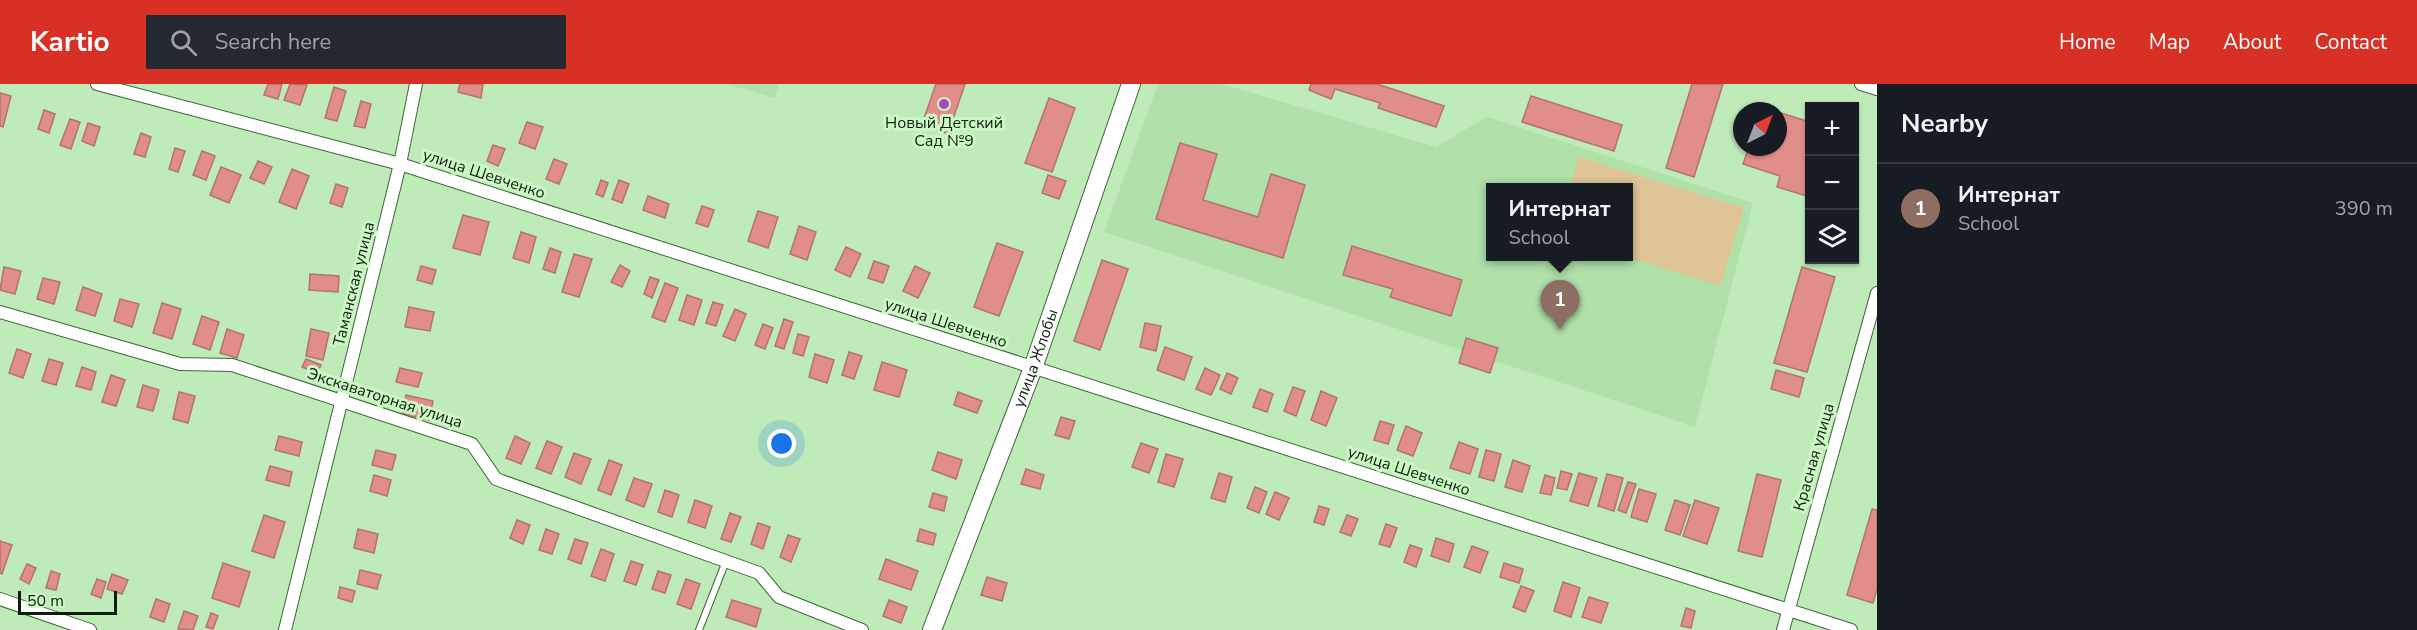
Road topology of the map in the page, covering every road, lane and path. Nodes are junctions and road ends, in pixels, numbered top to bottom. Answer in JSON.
{"nodes":[{"id":1,"x":96,"y":84,"type":"edge"},
{"id":2,"x":416,"y":84,"type":"edge"},
{"id":3,"x":1131,"y":84,"type":"edge"},
{"id":4,"x":1861,"y":84,"type":"edge"},
{"id":5,"x":1877,"y":89,"type":"edge"},
{"id":6,"x":400,"y":164,"type":"junction"},
{"id":7,"x":1877,"y":293,"type":"edge"},
{"id":8,"x":0,"y":312,"type":"edge"},
{"id":9,"x":1033,"y":368,"type":"junction"},
{"id":10,"x":342,"y":402,"type":"junction"},
{"id":11,"x":726,"y":560,"type":"junction"},
{"id":12,"x":0,"y":599,"type":"edge"},
{"id":13,"x":1788,"y":609,"type":"junction"},
{"id":14,"x":90,"y":630,"type":"edge"},
{"id":15,"x":285,"y":630,"type":"edge"},
{"id":16,"x":699,"y":630,"type":"edge"},
{"id":17,"x":862,"y":630,"type":"edge"},
{"id":18,"x":932,"y":630,"type":"edge"},
{"id":19,"x":1783,"y":630,"type":"edge"},
{"id":20,"x":1851,"y":630,"type":"edge"}],
"edges":[{"from":1,"to":6,"type":"street","name":"улица Шевченко"},
{"from":2,"to":6,"type":"street","name":"Таманская улица"},
{"from":3,"to":9,"type":"street","name":"улица Жлобы"},
{"from":4,"to":5,"type":"street"},
{"from":6,"to":9,"type":"street","name":"улица Шевченко"},
{"from":6,"to":10,"type":"street","name":"Таманская улица"},
{"from":7,"to":13,"type":"street","name":"Красная улица"},
{"from":8,"to":10,"type":"street","name":"Экскаваторная улица"},
{"from":9,"to":13,"type":"street","name":"улица Шевченко"},
{"from":9,"to":18,"type":"street","name":"улица Жлобы"},
{"from":10,"to":11,"type":"street","name":"Экскаваторная улица"},
{"from":10,"to":15,"type":"street","name":"Таманская улица"},
{"from":11,"to":16,"type":"lane"},
{"from":11,"to":17,"type":"street","name":"Экскаваторная улица"},
{"from":12,"to":14,"type":"street"},
{"from":13,"to":19,"type":"street","name":"Красная улица"},
{"from":13,"to":20,"type":"street","name":"улица Шевченко"}]}
